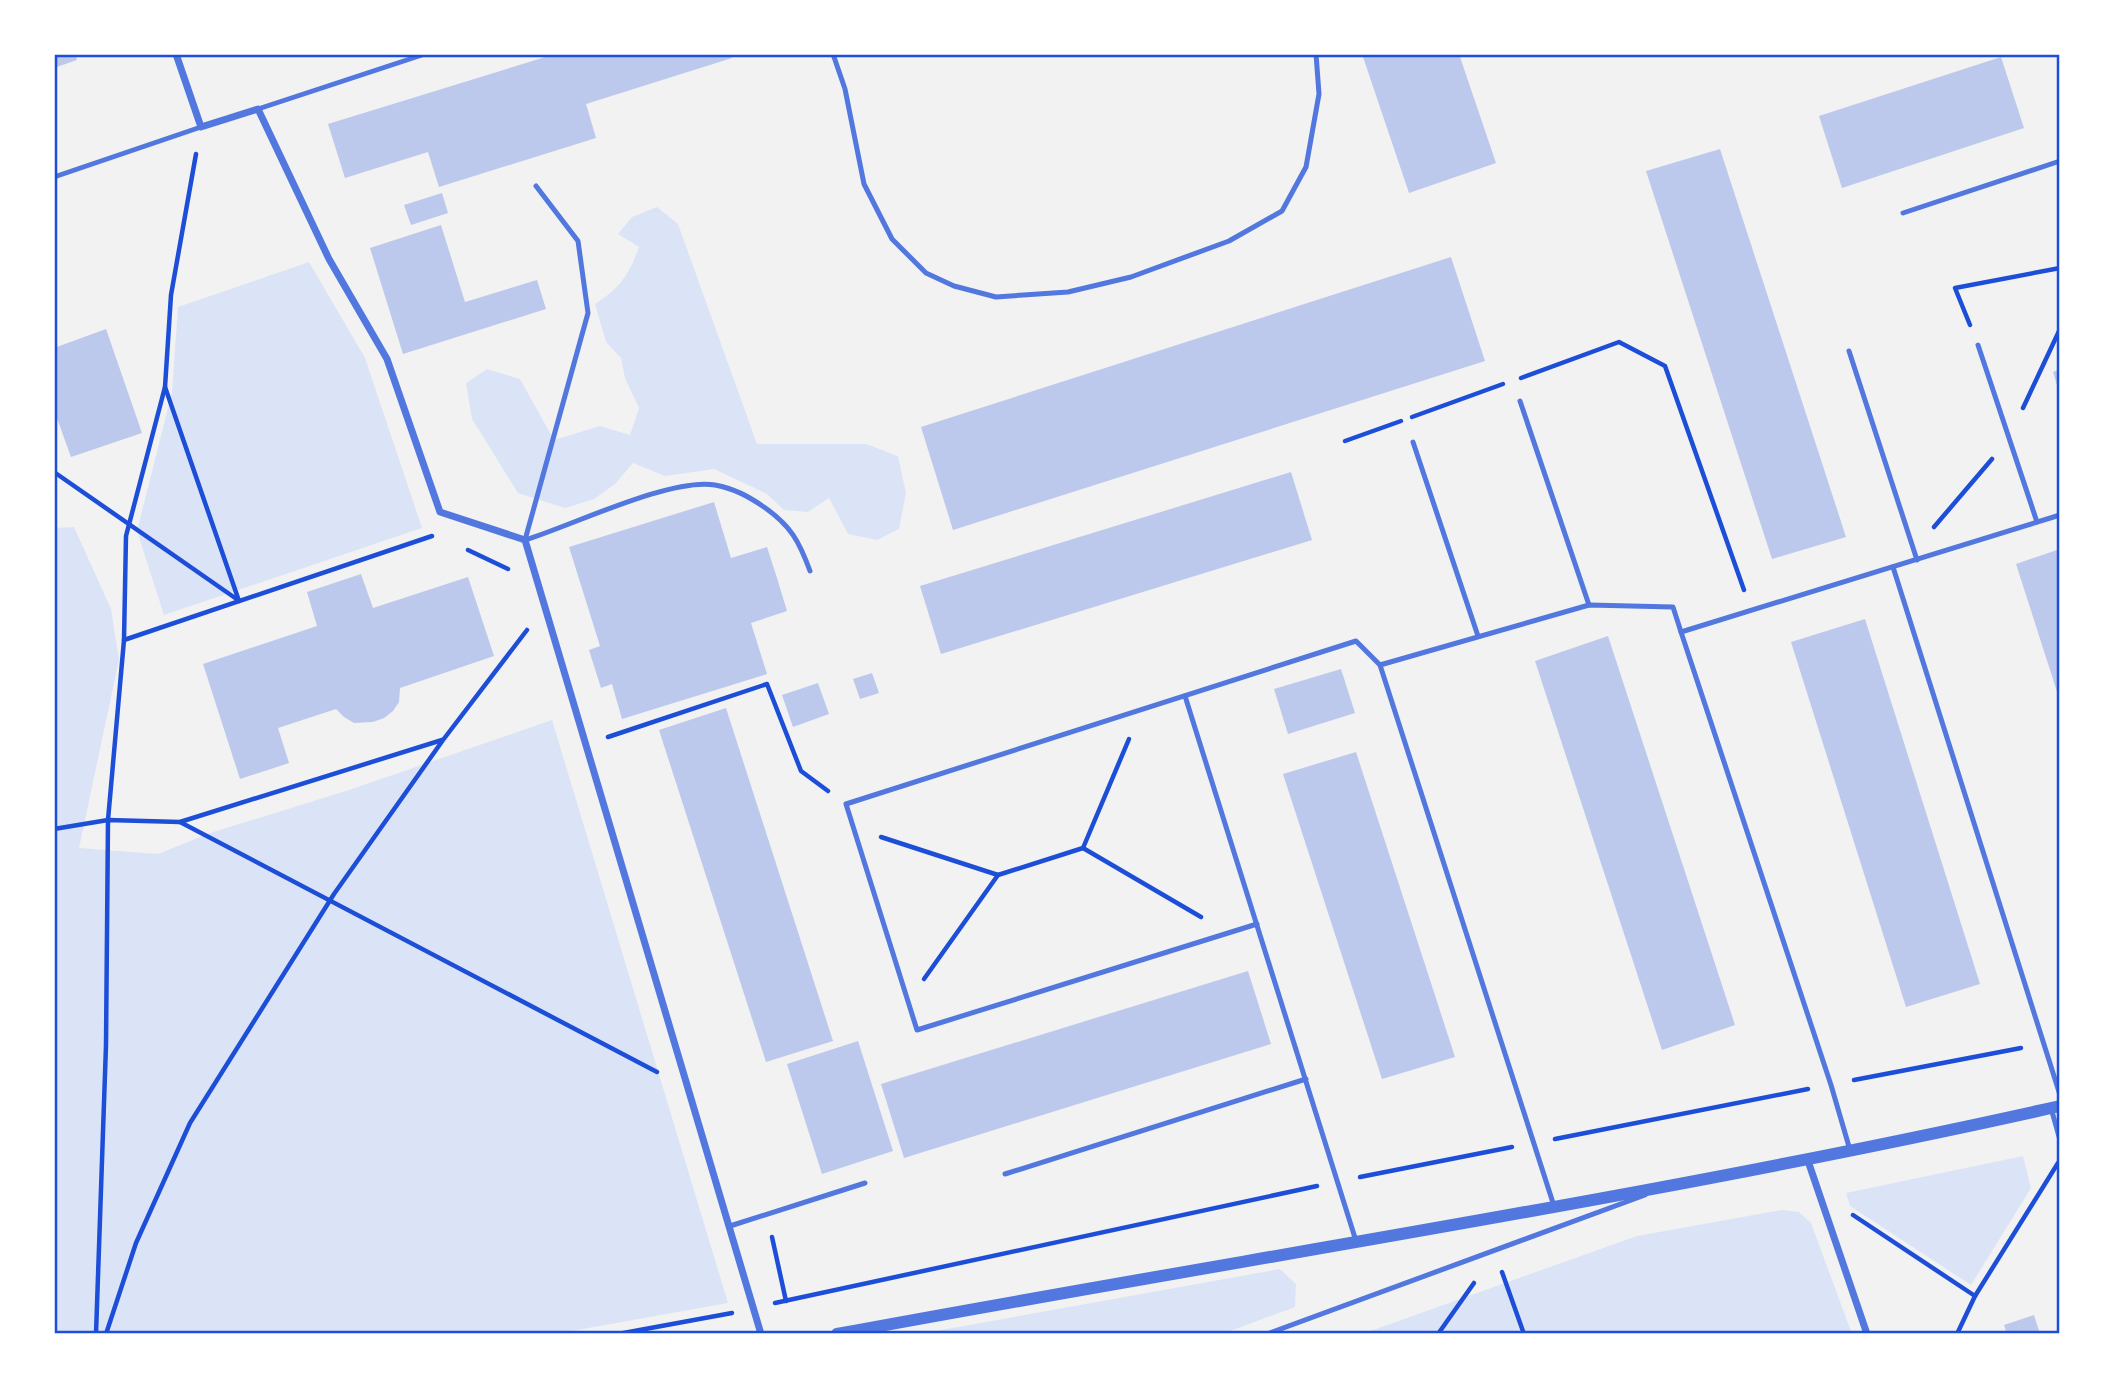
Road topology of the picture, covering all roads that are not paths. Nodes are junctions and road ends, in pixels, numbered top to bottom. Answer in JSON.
{"nodes":[{"id":1,"x":176,"y":54,"type":"edge"},
{"id":2,"x":425,"y":54,"type":"edge"},
{"id":3,"x":833,"y":54,"type":"edge"},
{"id":4,"x":1316,"y":54,"type":"edge"},
{"id":5,"x":258,"y":108,"type":"junction"},
{"id":6,"x":201,"y":127,"type":"junction"},
{"id":7,"x":2060,"y":161,"type":"edge"},
{"id":8,"x":54,"y":177,"type":"edge"},
{"id":9,"x":536,"y":186,"type":"dead end"},
{"id":10,"x":1903,"y":213,"type":"dead end"},
{"id":11,"x":1978,"y":345,"type":"road end"},
{"id":12,"x":1849,"y":351,"type":"dead end"},
{"id":13,"x":1520,"y":401,"type":"dead end"},
{"id":14,"x":1413,"y":442,"type":"dead end"},
{"id":15,"x":2060,"y":515,"type":"edge"},
{"id":16,"x":2037,"y":522,"type":"junction"},
{"id":17,"x":525,"y":540,"type":"junction"},
{"id":18,"x":1917,"y":560,"type":"junction"},
{"id":19,"x":1894,"y":567,"type":"junction"},
{"id":20,"x":810,"y":571,"type":"dead end"},
{"id":21,"x":1589,"y":604,"type":"junction"},
{"id":22,"x":1681,"y":632,"type":"junction"},
{"id":23,"x":1478,"y":636,"type":"junction"},
{"id":24,"x":1380,"y":664,"type":"junction"},
{"id":25,"x":1185,"y":696,"type":"junction"},
{"id":26,"x":1257,"y":924,"type":"junction"},
{"id":27,"x":1306,"y":1079,"type":"junction"},
{"id":28,"x":2060,"y":1095,"type":"edge"},
{"id":29,"x":2056,"y":1107,"type":"edge"},
{"id":30,"x":2060,"y":1140,"type":"edge"},
{"id":31,"x":1850,"y":1150,"type":"junction"},
{"id":32,"x":1807,"y":1158,"type":"junction"},
{"id":33,"x":1004,"y":1174,"type":"dead end"},
{"id":34,"x":865,"y":1183,"type":"dead end"},
{"id":35,"x":1680,"y":1183,"type":"junction"},
{"id":36,"x":1554,"y":1206,"type":"junction"},
{"id":37,"x":730,"y":1226,"type":"junction"},
{"id":38,"x":1356,"y":1241,"type":"junction"},
{"id":39,"x":761,"y":1334,"type":"edge"},
{"id":40,"x":837,"y":1334,"type":"edge"},
{"id":41,"x":1267,"y":1334,"type":"edge"},
{"id":42,"x":1867,"y":1334,"type":"edge"}],
"edges":[{"from":1,"to":6,"type":"street"},
{"from":2,"to":5,"type":"lane"},
{"from":3,"to":4,"type":"lane"},
{"from":5,"to":6,"type":"street"},
{"from":5,"to":17,"type":"street"},
{"from":6,"to":8,"type":"lane"},
{"from":7,"to":10,"type":"lane"},
{"from":9,"to":17,"type":"lane"},
{"from":11,"to":16,"type":"lane"},
{"from":12,"to":18,"type":"lane"},
{"from":13,"to":21,"type":"lane"},
{"from":14,"to":23,"type":"lane"},
{"from":15,"to":16,"type":"lane"},
{"from":16,"to":18,"type":"lane"},
{"from":17,"to":20,"type":"lane"},
{"from":17,"to":37,"type":"street"},
{"from":18,"to":19,"type":"lane"},
{"from":19,"to":22,"type":"lane"},
{"from":19,"to":28,"type":"lane"},
{"from":21,"to":22,"type":"lane"},
{"from":21,"to":23,"type":"lane"},
{"from":22,"to":31,"type":"lane"},
{"from":23,"to":24,"type":"lane"},
{"from":24,"to":25,"type":"lane"},
{"from":24,"to":36,"type":"lane"},
{"from":25,"to":26,"type":"lane"},
{"from":25,"to":26,"type":"lane"},
{"from":26,"to":27,"type":"lane"},
{"from":27,"to":33,"type":"lane"},
{"from":27,"to":38,"type":"lane"},
{"from":29,"to":30,"type":"lane"},
{"from":29,"to":31,"type":"street"},
{"from":31,"to":32,"type":"street"},
{"from":32,"to":35,"type":"street"},
{"from":32,"to":42,"type":"street"},
{"from":34,"to":37,"type":"lane"},
{"from":35,"to":36,"type":"street"},
{"from":35,"to":41,"type":"lane"},
{"from":36,"to":38,"type":"street"},
{"from":37,"to":39,"type":"street"},
{"from":38,"to":40,"type":"street"}]}
